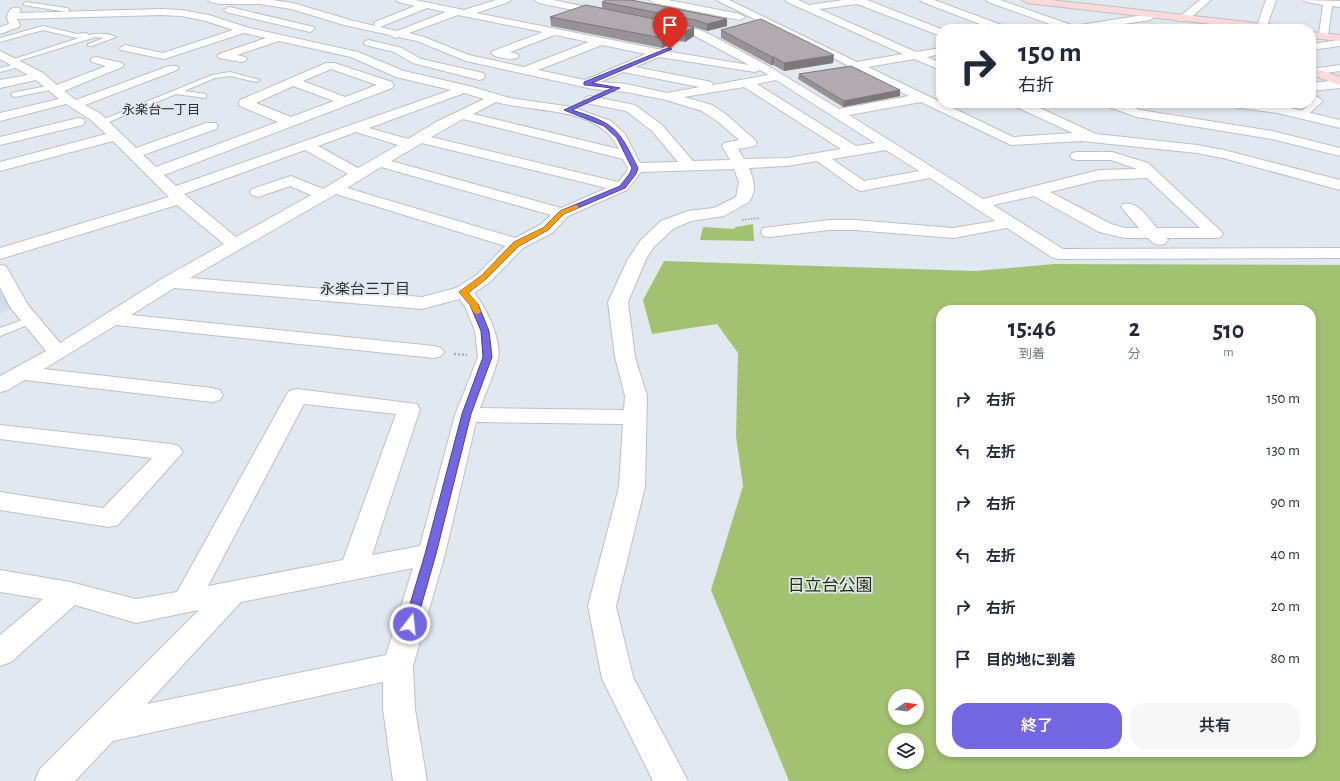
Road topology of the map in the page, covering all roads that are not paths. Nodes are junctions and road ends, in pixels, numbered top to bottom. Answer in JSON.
{"nodes":[{"id":1,"x":37,"y":0,"type":"edge"},
{"id":2,"x":221,"y":0,"type":"edge"},
{"id":3,"x":401,"y":0,"type":"edge"},
{"id":4,"x":439,"y":0,"type":"edge"},
{"id":5,"x":506,"y":0,"type":"edge"},
{"id":6,"x":539,"y":0,"type":"edge"},
{"id":7,"x":654,"y":0,"type":"edge"},
{"id":8,"x":721,"y":0,"type":"edge"},
{"id":9,"x":859,"y":0,"type":"edge"},
{"id":10,"x":925,"y":0,"type":"edge"},
{"id":11,"x":991,"y":0,"type":"edge"},
{"id":12,"x":1009,"y":0,"type":"edge"},
{"id":13,"x":1027,"y":0,"type":"edge"},
{"id":14,"x":1106,"y":0,"type":"edge"},
{"id":15,"x":1206,"y":0,"type":"edge"},
{"id":16,"x":1271,"y":0,"type":"edge"},
{"id":17,"x":1308,"y":0,"type":"edge"},
{"id":18,"x":24,"y":2,"type":"edge"},
{"id":19,"x":552,"y":2,"type":"junction"},
{"id":20,"x":606,"y":2,"type":"edge"},
{"id":21,"x":1328,"y":2,"type":"junction"},
{"id":22,"x":177,"y":4,"type":"junction"},
{"id":23,"x":1340,"y":4,"type":"edge"},
{"id":24,"x":425,"y":5,"type":"junction"},
{"id":25,"x":791,"y":5,"type":"edge"},
{"id":26,"x":120,"y":8,"type":"dead end"},
{"id":27,"x":808,"y":8,"type":"junction"},
{"id":28,"x":532,"y":9,"type":"dead end"},
{"id":29,"x":67,"y":10,"type":"dead end"},
{"id":30,"x":586,"y":10,"type":"junction"},
{"id":31,"x":0,"y":11,"type":"edge"},
{"id":32,"x":161,"y":12,"type":"junction"},
{"id":33,"x":460,"y":12,"type":"junction"},
{"id":34,"x":13,"y":14,"type":"junction"},
{"id":35,"x":518,"y":14,"type":"dead end"},
{"id":36,"x":617,"y":16,"type":"edge"},
{"id":37,"x":1154,"y":17,"type":"junction"},
{"id":38,"x":763,"y":18,"type":"junction"},
{"id":39,"x":1183,"y":19,"type":"junction"},
{"id":40,"x":499,"y":21,"type":"junction"},
{"id":41,"x":655,"y":24,"type":"edge"},
{"id":42,"x":990,"y":24,"type":"edge"},
{"id":43,"x":1060,"y":24,"type":"edge"},
{"id":44,"x":1107,"y":24,"type":"edge"},
{"id":45,"x":1153,"y":24,"type":"edge"},
{"id":46,"x":1175,"y":24,"type":"edge"},
{"id":47,"x":1222,"y":24,"type":"edge"},
{"id":48,"x":1226,"y":24,"type":"edge"},
{"id":49,"x":1262,"y":24,"type":"edge"},
{"id":50,"x":737,"y":27,"type":"edge"},
{"id":51,"x":534,"y":28,"type":"junction"},
{"id":52,"x":244,"y":30,"type":"junction"},
{"id":53,"x":0,"y":31,"type":"edge"},
{"id":54,"x":936,"y":31,"type":"edge"},
{"id":55,"x":320,"y":32,"type":"dead end"},
{"id":56,"x":403,"y":32,"type":"junction"},
{"id":57,"x":553,"y":32,"type":"junction"},
{"id":58,"x":722,"y":32,"type":"edge"},
{"id":59,"x":1316,"y":34,"type":"edge"},
{"id":60,"x":1324,"y":34,"type":"junction"},
{"id":61,"x":1316,"y":35,"type":"edge"},
{"id":62,"x":92,"y":36,"type":"junction"},
{"id":63,"x":707,"y":37,"type":"junction"},
{"id":64,"x":1340,"y":37,"type":"edge"},
{"id":65,"x":278,"y":38,"type":"junction"},
{"id":66,"x":184,"y":39,"type":"dead end"},
{"id":67,"x":0,"y":40,"type":"edge"},
{"id":68,"x":355,"y":40,"type":"dead end"},
{"id":69,"x":601,"y":41,"type":"junction"},
{"id":70,"x":693,"y":41,"type":"edge"},
{"id":71,"x":200,"y":43,"type":"junction"},
{"id":72,"x":370,"y":43,"type":"junction"},
{"id":73,"x":1340,"y":43,"type":"edge"},
{"id":74,"x":90,"y":45,"type":"dead end"},
{"id":75,"x":679,"y":46,"type":"dead end"},
{"id":76,"x":1316,"y":47,"type":"edge"},
{"id":77,"x":125,"y":48,"type":"dead end"},
{"id":78,"x":639,"y":49,"type":"junction"},
{"id":79,"x":936,"y":52,"type":"edge"},
{"id":80,"x":658,"y":53,"type":"junction"},
{"id":81,"x":916,"y":55,"type":"junction"},
{"id":82,"x":7,"y":59,"type":"edge"},
{"id":83,"x":241,"y":59,"type":"dead end"},
{"id":84,"x":96,"y":60,"type":"dead end"},
{"id":85,"x":612,"y":60,"type":"dead end"},
{"id":86,"x":856,"y":65,"type":"junction"},
{"id":87,"x":936,"y":65,"type":"edge"},
{"id":88,"x":519,"y":66,"type":"junction"},
{"id":89,"x":173,"y":68,"type":"dead end"},
{"id":90,"x":622,"y":68,"type":"junction"},
{"id":91,"x":1340,"y":68,"type":"edge"},
{"id":92,"x":766,"y":69,"type":"junction"},
{"id":93,"x":832,"y":69,"type":"edge"},
{"id":94,"x":0,"y":70,"type":"edge"},
{"id":95,"x":1316,"y":71,"type":"edge"},
{"id":96,"x":1316,"y":73,"type":"edge"},
{"id":97,"x":794,"y":75,"type":"dead end"},
{"id":98,"x":38,"y":76,"type":"junction"},
{"id":99,"x":501,"y":77,"type":"dead end"},
{"id":100,"x":778,"y":77,"type":"junction"},
{"id":101,"x":256,"y":80,"type":"dead end"},
{"id":102,"x":294,"y":82,"type":"junction"},
{"id":103,"x":745,"y":82,"type":"junction"},
{"id":104,"x":1340,"y":82,"type":"edge"},
{"id":105,"x":0,"y":84,"type":"edge"},
{"id":106,"x":587,"y":85,"type":"junction"},
{"id":107,"x":1316,"y":86,"type":"edge"},
{"id":108,"x":719,"y":87,"type":"junction"},
{"id":109,"x":54,"y":89,"type":"junction"},
{"id":110,"x":464,"y":89,"type":"junction"},
{"id":111,"x":174,"y":92,"type":"junction"},
{"id":112,"x":15,"y":95,"type":"dead end"},
{"id":113,"x":203,"y":96,"type":"dead end"},
{"id":114,"x":668,"y":97,"type":"junction"},
{"id":115,"x":495,"y":98,"type":"junction"},
{"id":116,"x":922,"y":98,"type":"junction"},
{"id":117,"x":346,"y":101,"type":"junction"},
{"id":118,"x":72,"y":102,"type":"junction"},
{"id":119,"x":936,"y":105,"type":"edge"},
{"id":120,"x":943,"y":108,"type":"edge"},
{"id":121,"x":1030,"y":108,"type":"edge"},
{"id":122,"x":1138,"y":108,"type":"edge"},
{"id":123,"x":1271,"y":108,"type":"edge"},
{"id":124,"x":1310,"y":108,"type":"edge"},
{"id":125,"x":567,"y":110,"type":"junction"},
{"id":126,"x":838,"y":114,"type":"junction"},
{"id":127,"x":461,"y":115,"type":"junction"},
{"id":128,"x":1302,"y":115,"type":"junction"},
{"id":129,"x":0,"y":117,"type":"edge"},
{"id":130,"x":78,"y":122,"type":"dead end"},
{"id":131,"x":101,"y":122,"type":"junction"},
{"id":132,"x":291,"y":122,"type":"junction"},
{"id":133,"x":1340,"y":124,"type":"edge"},
{"id":134,"x":211,"y":126,"type":"dead end"},
{"id":135,"x":356,"y":128,"type":"junction"},
{"id":136,"x":116,"y":136,"type":"junction"},
{"id":137,"x":1095,"y":138,"type":"junction"},
{"id":138,"x":0,"y":141,"type":"edge"},
{"id":139,"x":414,"y":141,"type":"junction"},
{"id":140,"x":1135,"y":143,"type":"junction"},
{"id":141,"x":306,"y":145,"type":"junction"},
{"id":142,"x":888,"y":145,"type":"junction"},
{"id":143,"x":854,"y":151,"type":"junction"},
{"id":144,"x":1340,"y":152,"type":"edge"},
{"id":145,"x":134,"y":153,"type":"junction"},
{"id":146,"x":1077,"y":156,"type":"dead end"},
{"id":147,"x":820,"y":157,"type":"junction"},
{"id":148,"x":378,"y":162,"type":"junction"},
{"id":149,"x":632,"y":162,"type":"junction"},
{"id":150,"x":740,"y":165,"type":"junction"},
{"id":151,"x":689,"y":166,"type":"junction"},
{"id":152,"x":0,"y":167,"type":"edge"},
{"id":153,"x":154,"y":173,"type":"junction"},
{"id":154,"x":932,"y":173,"type":"junction"},
{"id":155,"x":1151,"y":173,"type":"junction"},
{"id":156,"x":358,"y":174,"type":"junction"},
{"id":157,"x":1340,"y":185,"type":"edge"},
{"id":158,"x":622,"y":187,"type":"junction"},
{"id":159,"x":1035,"y":190,"type":"junction"},
{"id":160,"x":258,"y":192,"type":"dead end"},
{"id":161,"x":328,"y":192,"type":"junction"},
{"id":162,"x":177,"y":196,"type":"junction"},
{"id":163,"x":980,"y":204,"type":"junction"},
{"id":164,"x":1129,"y":207,"type":"dead end"},
{"id":165,"x":562,"y":213,"type":"junction"},
{"id":166,"x":1009,"y":223,"type":"junction"},
{"id":167,"x":775,"y":231,"type":"road end"},
{"id":168,"x":1153,"y":233,"type":"junction"},
{"id":169,"x":517,"y":244,"type":"junction"},
{"id":170,"x":235,"y":245,"type":"junction"},
{"id":171,"x":1340,"y":253,"type":"edge"},
{"id":172,"x":0,"y":254,"type":"edge"},
{"id":173,"x":1173,"y":254,"type":"junction"},
{"id":174,"x":0,"y":270,"type":"edge"},
{"id":175,"x":170,"y":282,"type":"junction"},
{"id":176,"x":463,"y":292,"type":"junction"},
{"id":177,"x":113,"y":319,"type":"junction"},
{"id":178,"x":31,"y":320,"type":"junction"},
{"id":179,"x":0,"y":332,"type":"edge"},
{"id":180,"x":434,"y":352,"type":"road end"},
{"id":181,"x":58,"y":353,"type":"junction"},
{"id":182,"x":22,"y":373,"type":"junction"},
{"id":183,"x":0,"y":384,"type":"edge"},
{"id":184,"x":212,"y":395,"type":"dead end"},
{"id":185,"x":466,"y":414,"type":"junction"},
{"id":186,"x":634,"y":417,"type":"junction"},
{"id":187,"x":0,"y":432,"type":"edge"},
{"id":188,"x":0,"y":501,"type":"edge"},
{"id":189,"x":431,"y":554,"type":"junction"},
{"id":190,"x":354,"y":568,"type":"junction"},
{"id":191,"x":0,"y":581,"type":"edge"},
{"id":192,"x":70,"y":593,"type":"junction"},
{"id":193,"x":231,"y":594,"type":"junction"},
{"id":194,"x":186,"y":601,"type":"junction"},
{"id":195,"x":0,"y":653,"type":"edge"},
{"id":196,"x":398,"y":666,"type":"junction"},
{"id":197,"x":103,"y":728,"type":"junction"},
{"id":198,"x":52,"y":781,"type":"edge"},
{"id":199,"x":410,"y":781,"type":"edge"},
{"id":200,"x":671,"y":781,"type":"edge"}],
"edges":[{"from":1,"to":18,"type":"street"},
{"from":2,"to":56,"type":"street"},
{"from":3,"to":24,"type":"street"},
{"from":4,"to":24,"type":"street"},
{"from":5,"to":33,"type":"street"},
{"from":6,"to":19,"type":"street"},
{"from":7,"to":38,"type":"street"},
{"from":8,"to":38,"type":"street"},
{"from":9,"to":27,"type":"street"},
{"from":9,"to":54,"type":"street"},
{"from":10,"to":42,"type":"street"},
{"from":11,"to":43,"type":"street"},
{"from":12,"to":37,"type":"street"},
{"from":13,"to":37,"type":"street"},
{"from":14,"to":37,"type":"street"},
{"from":15,"to":39,"type":"street"},
{"from":16,"to":49,"type":"street"},
{"from":17,"to":21,"type":"street"},
{"from":18,"to":29,"type":"lane"},
{"from":18,"to":34,"type":"street"},
{"from":19,"to":28,"type":"street"},
{"from":19,"to":30,"type":"street"},
{"from":20,"to":30,"type":"street"},
{"from":21,"to":23,"type":"street"},
{"from":21,"to":60,"type":"street"},
{"from":22,"to":26,"type":"street"},
{"from":22,"to":32,"type":"street"},
{"from":22,"to":55,"type":"street"},
{"from":24,"to":33,"type":"street"},
{"from":24,"to":56,"type":"street"},
{"from":25,"to":27,"type":"street"},
{"from":27,"to":81,"type":"street"},
{"from":30,"to":36,"type":"street"},
{"from":30,"to":51,"type":"street"},
{"from":31,"to":34,"type":"street"},
{"from":32,"to":34,"type":"street"},
{"from":32,"to":52,"type":"street"},
{"from":33,"to":40,"type":"street"},
{"from":33,"to":56,"type":"street"},
{"from":34,"to":53,"type":"street"},
{"from":35,"to":40,"type":"street"},
{"from":37,"to":39,"type":"street"},
{"from":37,"to":44,"type":"street"},
{"from":37,"to":45,"type":"street"},
{"from":37,"to":46,"type":"street"},
{"from":37,"to":47,"type":"street"},
{"from":38,"to":50,"type":"street"},
{"from":38,"to":86,"type":"street"},
{"from":39,"to":48,"type":"street"},
{"from":40,"to":51,"type":"street"},
{"from":41,"to":63,"type":"street"},
{"from":51,"to":57,"type":"street"},
{"from":52,"to":65,"type":"street"},
{"from":52,"to":71,"type":"street"},
{"from":56,"to":72,"type":"street"},
{"from":56,"to":88,"type":"street"},
{"from":57,"to":69,"type":"street"},
{"from":57,"to":88,"type":"street"},
{"from":58,"to":63,"type":"street"},
{"from":59,"to":60,"type":"street"},
{"from":60,"to":64,"type":"street"},
{"from":61,"to":64,"type":"street"},
{"from":62,"to":67,"type":"lane"},
{"from":62,"to":74,"type":"lane"},
{"from":62,"to":82,"type":"lane"},
{"from":63,"to":70,"type":"street"},
{"from":63,"to":92,"type":"street"},
{"from":65,"to":83,"type":"street"},
{"from":65,"to":110,"type":"street"},
{"from":66,"to":71,"type":"street"},
{"from":68,"to":72,"type":"street"},
{"from":69,"to":78,"type":"street"},
{"from":69,"to":88,"type":"street"},
{"from":71,"to":77,"type":"street"},
{"from":72,"to":110,"type":"street"},
{"from":73,"to":76,"type":"street"},
{"from":75,"to":80,"type":"street"},
{"from":78,"to":80,"type":"street"},
{"from":78,"to":85,"type":"street"},
{"from":79,"to":81,"type":"street"},
{"from":80,"to":90,"type":"street"},
{"from":80,"to":92,"type":"street"},
{"from":81,"to":86,"type":"street"},
{"from":81,"to":87,"type":"street"},
{"from":82,"to":94,"type":"lane"},
{"from":82,"to":98,"type":"street"},
{"from":84,"to":109,"type":"street"},
{"from":86,"to":93,"type":"street"},
{"from":86,"to":116,"type":"street"},
{"from":88,"to":99,"type":"street"},
{"from":88,"to":106,"type":"street"},
{"from":89,"to":118,"type":"street"},
{"from":90,"to":106,"type":"street"},
{"from":90,"to":108,"type":"street"},
{"from":91,"to":95,"type":"street"},
{"from":92,"to":100,"type":"street"},
{"from":96,"to":104,"type":"street"},
{"from":97,"to":100,"type":"street"},
{"from":98,"to":105,"type":"street"},
{"from":98,"to":109,"type":"street"},
{"from":100,"to":103,"type":"street"},
{"from":100,"to":126,"type":"street"},
{"from":101,"to":111,"type":"lane"},
{"from":102,"to":117,"type":"street"},
{"from":102,"to":117,"type":"street"},
{"from":102,"to":132,"type":"street"},
{"from":103,"to":108,"type":"street"},
{"from":103,"to":143,"type":"street"},
{"from":104,"to":107,"type":"street"},
{"from":106,"to":114,"type":"street"},
{"from":106,"to":125,"type":"street"},
{"from":106,"to":151,"type":"street"},
{"from":108,"to":114,"type":"street"},
{"from":109,"to":112,"type":"lane"},
{"from":109,"to":118,"type":"street"},
{"from":110,"to":115,"type":"street"},
{"from":110,"to":135,"type":"street"},
{"from":111,"to":113,"type":"lane"},
{"from":111,"to":131,"type":"lane"},
{"from":114,"to":150,"type":"street"},
{"from":115,"to":125,"type":"street"},
{"from":115,"to":127,"type":"street"},
{"from":116,"to":119,"type":"street"},
{"from":116,"to":126,"type":"street"},
{"from":117,"to":132,"type":"street"},
{"from":118,"to":129,"type":"street"},
{"from":118,"to":131,"type":"street"},
{"from":120,"to":137,"type":"street"},
{"from":121,"to":137,"type":"street"},
{"from":122,"to":140,"type":"street"},
{"from":122,"to":144,"type":"street"},
{"from":123,"to":128,"type":"street"},
{"from":124,"to":128,"type":"lane"},
{"from":125,"to":149,"type":"street"},
{"from":126,"to":142,"type":"street"},
{"from":127,"to":139,"type":"street"},
{"from":127,"to":149,"type":"street"},
{"from":128,"to":133,"type":"street"},
{"from":130,"to":138,"type":"street"},
{"from":131,"to":136,"type":"street"},
{"from":132,"to":153,"type":"street"},
{"from":134,"to":145,"type":"street"},
{"from":135,"to":139,"type":"street"},
{"from":135,"to":141,"type":"street"},
{"from":136,"to":145,"type":"street"},
{"from":136,"to":152,"type":"street"},
{"from":137,"to":140,"type":"street"},
{"from":139,"to":148,"type":"street"},
{"from":139,"to":158,"type":"street"},
{"from":140,"to":157,"type":"street"},
{"from":141,"to":156,"type":"street"},
{"from":141,"to":162,"type":"street"},
{"from":142,"to":143,"type":"street"},
{"from":142,"to":154,"type":"street"},
{"from":143,"to":147,"type":"street"},
{"from":145,"to":153,"type":"street"},
{"from":146,"to":155,"type":"street"},
{"from":147,"to":150,"type":"street"},
{"from":147,"to":154,"type":"street"},
{"from":148,"to":156,"type":"street"},
{"from":148,"to":165,"type":"street"},
{"from":149,"to":151,"type":"street"},
{"from":149,"to":158,"type":"street"},
{"from":150,"to":151,"type":"street"},
{"from":150,"to":186,"type":"street"},
{"from":153,"to":162,"type":"street"},
{"from":154,"to":163,"type":"street"},
{"from":155,"to":159,"type":"street"},
{"from":155,"to":168,"type":"street"},
{"from":156,"to":161,"type":"street"},
{"from":158,"to":165,"type":"street"},
{"from":159,"to":163,"type":"street"},
{"from":159,"to":168,"type":"street"},
{"from":160,"to":161,"type":"street"},
{"from":161,"to":169,"type":"street"},
{"from":161,"to":170,"type":"street"},
{"from":162,"to":170,"type":"street"},
{"from":162,"to":172,"type":"street"},
{"from":163,"to":166,"type":"street"},
{"from":164,"to":168,"type":"street"},
{"from":165,"to":169,"type":"street"},
{"from":166,"to":167,"type":"street"},
{"from":166,"to":173,"type":"street"},
{"from":168,"to":173,"type":"street"},
{"from":169,"to":176,"type":"street"},
{"from":170,"to":175,"type":"street"},
{"from":171,"to":173,"type":"street"},
{"from":174,"to":178,"type":"street"},
{"from":175,"to":176,"type":"street"},
{"from":175,"to":177,"type":"street"},
{"from":176,"to":185,"type":"street"},
{"from":177,"to":180,"type":"street"},
{"from":177,"to":181,"type":"street"},
{"from":178,"to":179,"type":"lane"},
{"from":178,"to":181,"type":"street"},
{"from":181,"to":182,"type":"street"},
{"from":182,"to":183,"type":"street"},
{"from":182,"to":184,"type":"street"},
{"from":185,"to":186,"type":"street"},
{"from":185,"to":189,"type":"street"},
{"from":186,"to":200,"type":"street"},
{"from":187,"to":188,"type":"street"},
{"from":189,"to":190,"type":"street"},
{"from":189,"to":196,"type":"street"},
{"from":190,"to":193,"type":"street"},
{"from":190,"to":194,"type":"street"},
{"from":191,"to":192,"type":"street"},
{"from":192,"to":194,"type":"street"},
{"from":192,"to":195,"type":"street"},
{"from":193,"to":194,"type":"street"},
{"from":193,"to":197,"type":"street"},
{"from":196,"to":197,"type":"street"},
{"from":196,"to":199,"type":"street"},
{"from":197,"to":198,"type":"street"}]}
